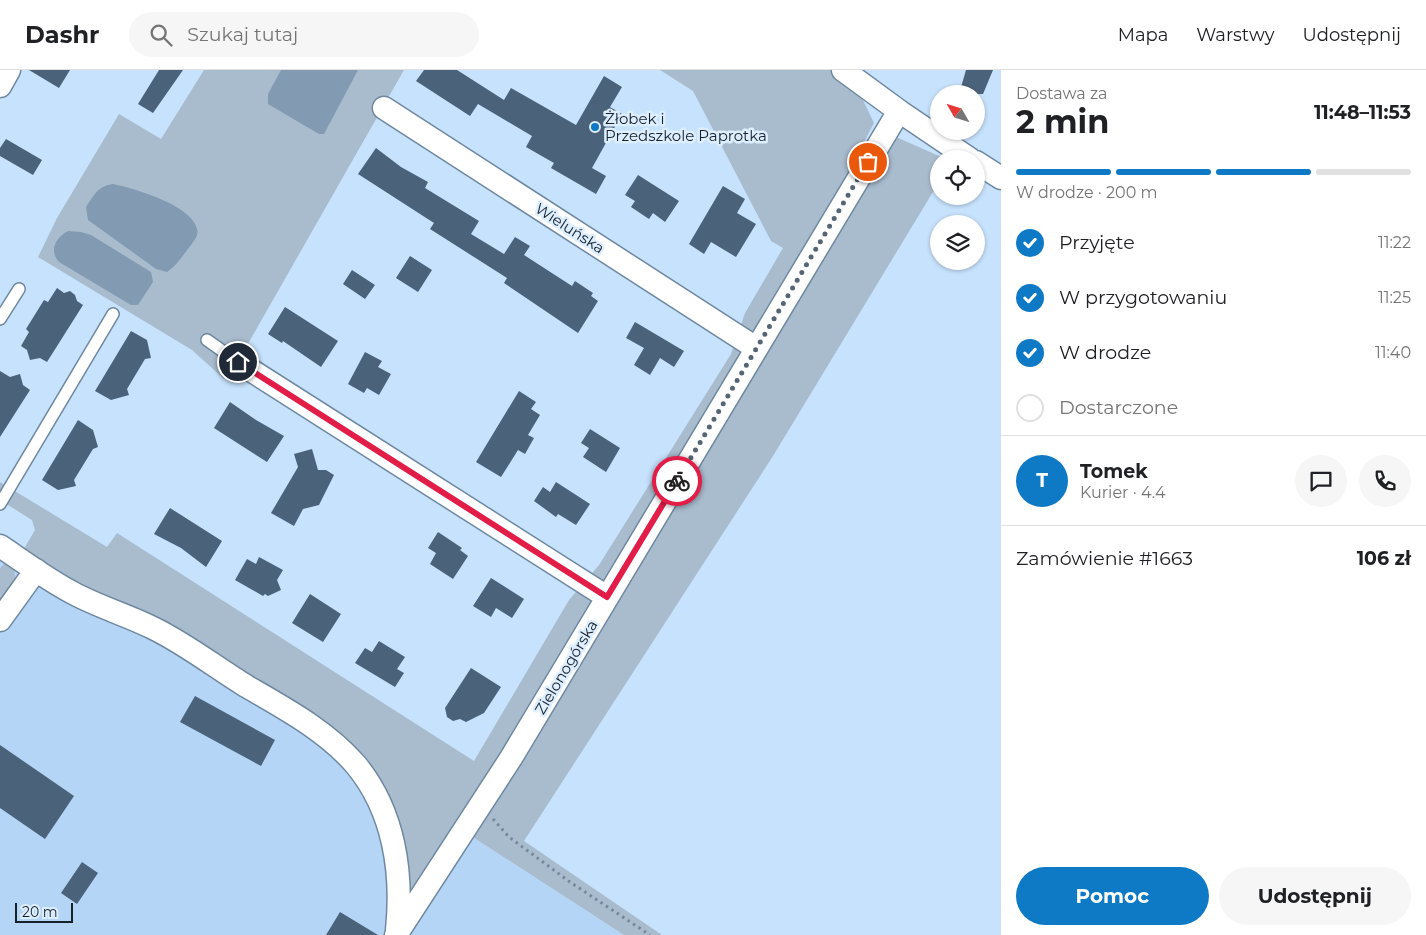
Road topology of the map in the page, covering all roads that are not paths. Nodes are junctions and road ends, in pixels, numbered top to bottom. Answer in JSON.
{"nodes":[{"id":1,"x":9,"y":70,"type":"edge"},
{"id":2,"x":843,"y":70,"type":"edge"},
{"id":3,"x":0,"y":86,"type":"edge"},
{"id":4,"x":384,"y":108,"type":"dead end"},
{"id":5,"x":899,"y":111,"type":"junction"},
{"id":6,"x":957,"y":150,"type":"edge"},
{"id":7,"x":985,"y":168,"type":"edge"},
{"id":8,"x":1001,"y":178,"type":"edge"},
{"id":9,"x":19,"y":289,"type":"dead end"},
{"id":10,"x":113,"y":314,"type":"dead end"},
{"id":11,"x":0,"y":319,"type":"edge"},
{"id":12,"x":207,"y":340,"type":"dead end"},
{"id":13,"x":756,"y":348,"type":"junction"},
{"id":14,"x":238,"y":362,"type":"joint"},
{"id":15,"x":0,"y":504,"type":"edge"},
{"id":16,"x":0,"y":546,"type":"edge"},
{"id":17,"x":36,"y":570,"type":"junction"},
{"id":18,"x":607,"y":597,"type":"junction"},
{"id":19,"x":0,"y":620,"type":"edge"},
{"id":20,"x":396,"y":934,"type":"edge"}],
"edges":[{"from":1,"to":3,"type":"street"},
{"from":2,"to":5,"type":"street"},
{"from":4,"to":13,"type":"street","name":"Wieluńska"},
{"from":5,"to":6,"type":"street"},
{"from":5,"to":13,"type":"street","name":"Zielonogórska"},
{"from":7,"to":8,"type":"street"},
{"from":9,"to":11,"type":"lane"},
{"from":10,"to":15,"type":"lane"},
{"from":12,"to":14,"type":"lane"},
{"from":13,"to":18,"type":"street","name":"Zielonogórska"},
{"from":14,"to":18,"type":"street"},
{"from":16,"to":17,"type":"street"},
{"from":17,"to":19,"type":"street"},
{"from":17,"to":20,"type":"street"},
{"from":18,"to":20,"type":"street","name":"Zielonogórska"}]}
